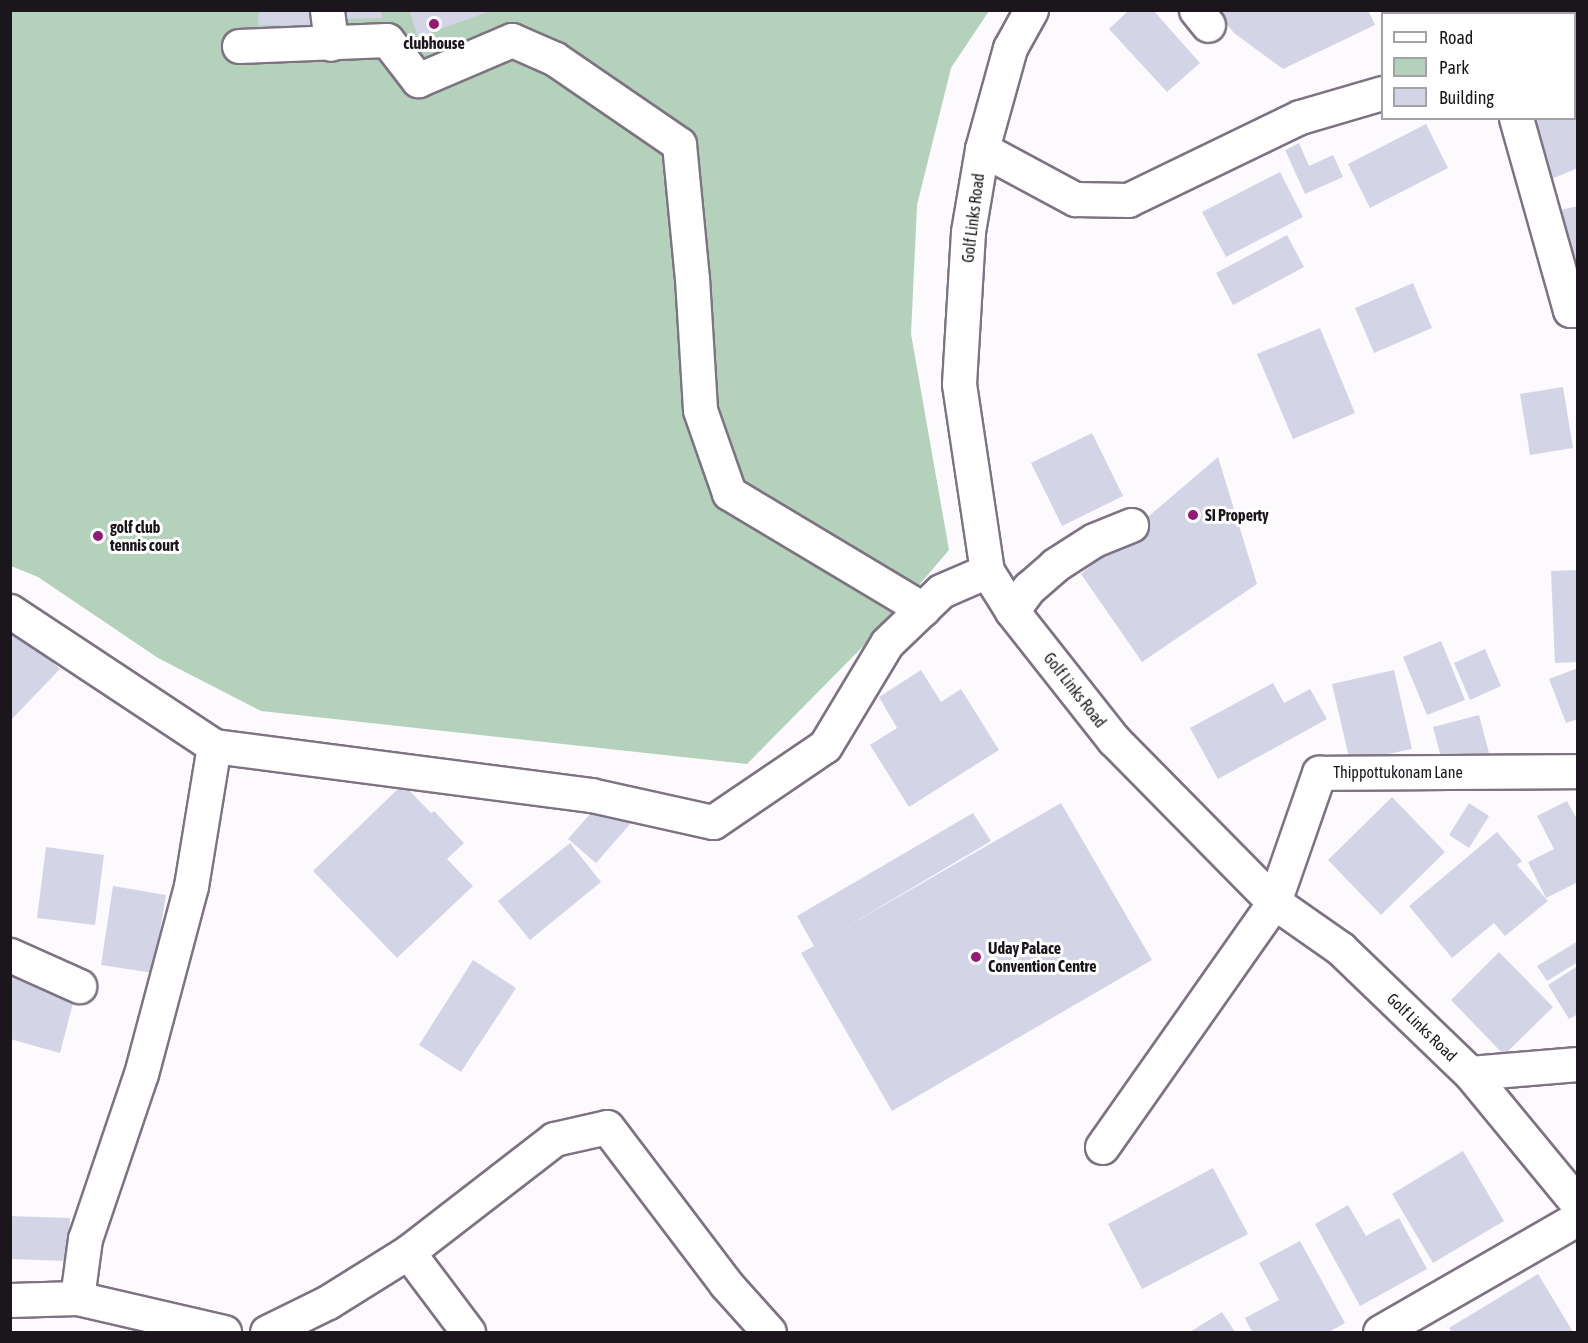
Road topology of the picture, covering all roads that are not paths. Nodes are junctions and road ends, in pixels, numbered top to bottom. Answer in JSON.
{"nodes":[{"id":1,"x":327,"y":10,"type":"edge"},
{"id":2,"x":1031,"y":10,"type":"edge"},
{"id":3,"x":331,"y":44,"type":"junction"},
{"id":4,"x":239,"y":46,"type":"dead end"},
{"id":5,"x":1381,"y":94,"type":"edge"},
{"id":6,"x":1517,"y":120,"type":"edge"},
{"id":7,"x":982,"y":149,"type":"junction"},
{"id":8,"x":1578,"y":310,"type":"edge"},
{"id":9,"x":1131,"y":525,"type":"dead end"},
{"id":10,"x":987,"y":571,"type":"junction"},
{"id":11,"x":923,"y":609,"type":"junction"},
{"id":12,"x":1012,"y":611,"type":"junction"},
{"id":13,"x":10,"y":612,"type":"edge"},
{"id":14,"x":214,"y":746,"type":"junction"},
{"id":15,"x":1578,"y":771,"type":"edge"},
{"id":16,"x":1274,"y":902,"type":"junction"},
{"id":17,"x":10,"y":955,"type":"edge"},
{"id":18,"x":79,"y":986,"type":"dead end"},
{"id":19,"x":1578,"y":1064,"type":"edge"},
{"id":20,"x":1470,"y":1073,"type":"junction"},
{"id":21,"x":1102,"y":1147,"type":"dead end"},
{"id":22,"x":1578,"y":1204,"type":"edge"},
{"id":23,"x":1578,"y":1218,"type":"edge"},
{"id":24,"x":408,"y":1252,"type":"junction"},
{"id":25,"x":77,"y":1298,"type":"junction"},
{"id":26,"x":10,"y":1300,"type":"edge"},
{"id":27,"x":224,"y":1332,"type":"edge"},
{"id":28,"x":267,"y":1332,"type":"edge"},
{"id":29,"x":468,"y":1332,"type":"edge"},
{"id":30,"x":769,"y":1332,"type":"edge"},
{"id":31,"x":1380,"y":1332,"type":"edge"}],
"edges":[{"from":1,"to":3,"type":"street"},
{"from":2,"to":7,"type":"street","name":"Golf Links Road"},
{"from":3,"to":4,"type":"street"},
{"from":3,"to":11,"type":"street"},
{"from":5,"to":7,"type":"street"},
{"from":6,"to":8,"type":"street"},
{"from":7,"to":10,"type":"street","name":"Golf Links Road"},
{"from":9,"to":12,"type":"street"},
{"from":10,"to":11,"type":"street"},
{"from":10,"to":12,"type":"street","name":"Golf Links Road"},
{"from":11,"to":14,"type":"street"},
{"from":12,"to":16,"type":"street","name":"Golf Links Road"},
{"from":13,"to":14,"type":"street"},
{"from":14,"to":25,"type":"street"},
{"from":15,"to":16,"type":"street","name":"Thippottukonam Lane"},
{"from":16,"to":20,"type":"street","name":"Golf Links Road"},
{"from":16,"to":21,"type":"street"},
{"from":17,"to":18,"type":"street"},
{"from":19,"to":20,"type":"street"},
{"from":20,"to":22,"type":"street","name":"Golf Links Road"},
{"from":23,"to":31,"type":"street"},
{"from":24,"to":28,"type":"street"},
{"from":24,"to":29,"type":"street"},
{"from":24,"to":30,"type":"street"},
{"from":25,"to":26,"type":"street"},
{"from":25,"to":27,"type":"street"}]}
